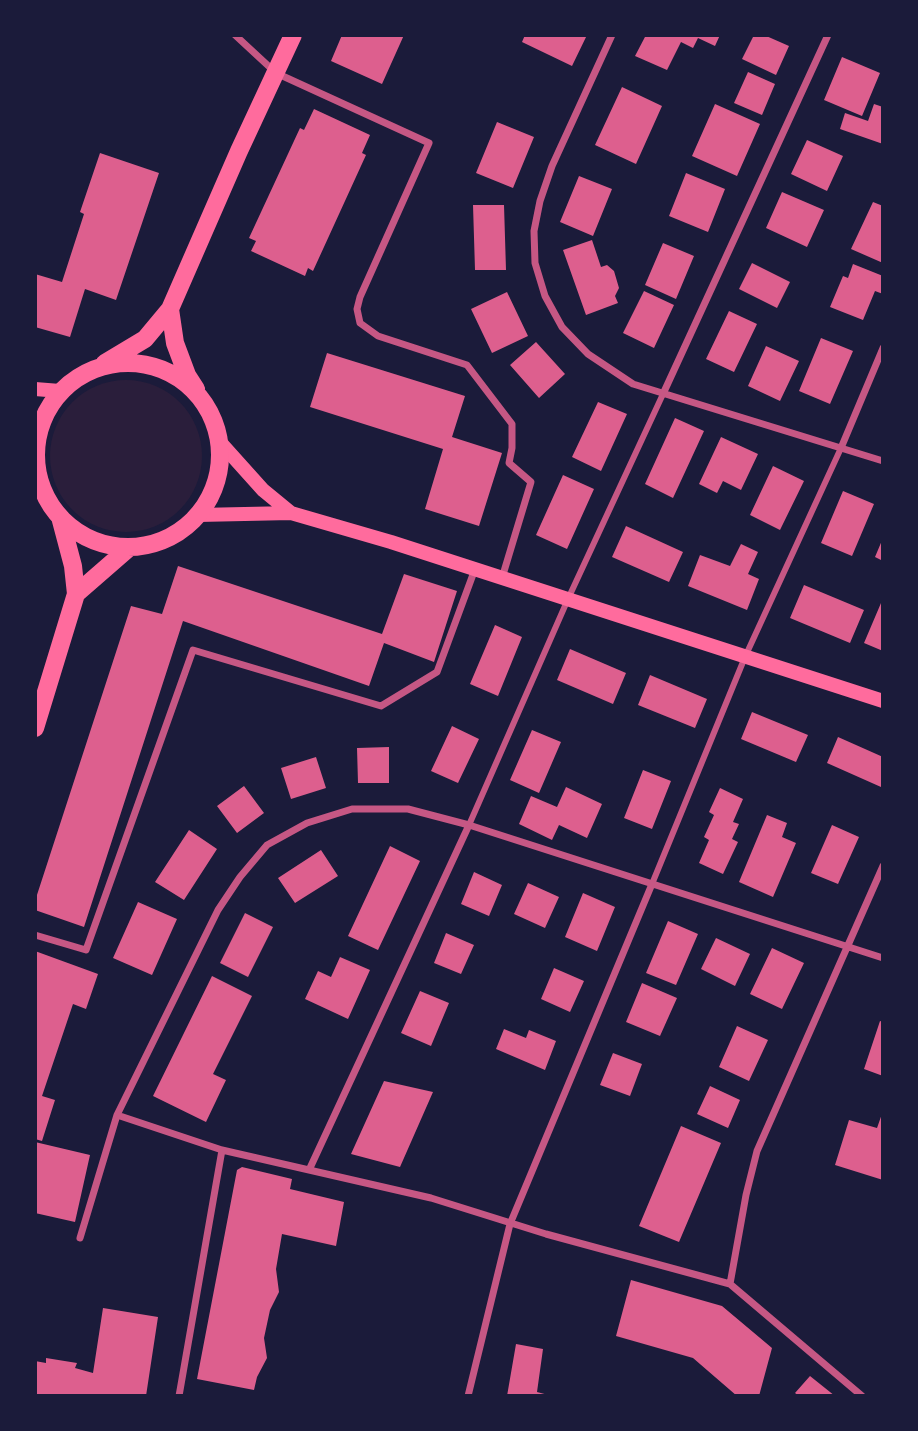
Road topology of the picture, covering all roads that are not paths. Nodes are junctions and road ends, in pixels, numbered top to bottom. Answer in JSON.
{"nodes":[{"id":1,"x":235,"y":35,"type":"edge"},
{"id":2,"x":293,"y":35,"type":"edge"},
{"id":3,"x":612,"y":35,"type":"edge"},
{"id":4,"x":828,"y":35,"type":"edge"},
{"id":5,"x":276,"y":73,"type":"junction"},
{"id":6,"x":170,"y":309,"type":"junction"},
{"id":7,"x":883,"y":348,"type":"edge"},
{"id":8,"x":92,"y":369,"type":"junction"},
{"id":9,"x":35,"y":389,"type":"edge"},
{"id":10,"x":60,"y":391,"type":"junction"},
{"id":11,"x":663,"y":394,"type":"junction"},
{"id":12,"x":209,"y":410,"type":"junction"},
{"id":13,"x":219,"y":441,"type":"junction"},
{"id":14,"x":841,"y":448,"type":"junction"},
{"id":15,"x":883,"y":461,"type":"edge"},
{"id":16,"x":36,"y":467,"type":"edge"},
{"id":17,"x":291,"y":513,"type":"junction"},
{"id":18,"x":198,"y":515,"type":"junction"},
{"id":19,"x":60,"y":517,"type":"junction"},
{"id":20,"x":130,"y":547,"type":"junction"},
{"id":21,"x":475,"y":569,"type":"junction"},
{"id":22,"x":502,"y":578,"type":"junction"},
{"id":23,"x":76,"y":594,"type":"junction"},
{"id":24,"x":568,"y":599,"type":"junction"},
{"id":25,"x":745,"y":657,"type":"junction"},
{"id":26,"x":883,"y":701,"type":"edge"},
{"id":27,"x":35,"y":728,"type":"edge"},
{"id":28,"x":469,"y":825,"type":"junction"},
{"id":29,"x":883,"y":866,"type":"edge"},
{"id":30,"x":652,"y":884,"type":"junction"},
{"id":31,"x":35,"y":935,"type":"edge"},
{"id":32,"x":846,"y":947,"type":"junction"},
{"id":33,"x":883,"y":958,"type":"edge"},
{"id":34,"x":117,"y":1115,"type":"junction"},
{"id":35,"x":222,"y":1150,"type":"junction"},
{"id":36,"x":310,"y":1168,"type":"junction"},
{"id":37,"x":510,"y":1224,"type":"junction"},
{"id":38,"x":80,"y":1238,"type":"dead end"},
{"id":39,"x":730,"y":1284,"type":"junction"},
{"id":40,"x":179,"y":1396,"type":"edge"},
{"id":41,"x":468,"y":1396,"type":"edge"},
{"id":42,"x":862,"y":1396,"type":"edge"}],
"edges":[{"from":1,"to":5,"type":"street"},
{"from":2,"to":5,"type":"main road"},
{"from":3,"to":11,"type":"street"},
{"from":4,"to":11,"type":"street"},
{"from":5,"to":6,"type":"main road"},
{"from":5,"to":22,"type":"street"},
{"from":6,"to":8,"type":"main road"},
{"from":6,"to":12,"type":"main road"},
{"from":7,"to":14,"type":"street"},
{"from":8,"to":10,"type":"main road"},
{"from":8,"to":12,"type":"main road"},
{"from":9,"to":10,"type":"main road"},
{"from":10,"to":16,"type":"main road"},
{"from":11,"to":14,"type":"street"},
{"from":11,"to":24,"type":"street"},
{"from":12,"to":13,"type":"main road"},
{"from":13,"to":17,"type":"main road"},
{"from":13,"to":18,"type":"main road"},
{"from":14,"to":15,"type":"street"},
{"from":14,"to":25,"type":"street"},
{"from":16,"to":19,"type":"main road"},
{"from":17,"to":18,"type":"main road"},
{"from":17,"to":21,"type":"main road"},
{"from":18,"to":20,"type":"main road"},
{"from":19,"to":20,"type":"main road"},
{"from":19,"to":23,"type":"main road"},
{"from":20,"to":23,"type":"main road"},
{"from":21,"to":22,"type":"main road"},
{"from":21,"to":31,"type":"street"},
{"from":22,"to":24,"type":"main road"},
{"from":23,"to":27,"type":"main road"},
{"from":24,"to":25,"type":"main road"},
{"from":24,"to":28,"type":"street"},
{"from":25,"to":26,"type":"main road"},
{"from":25,"to":30,"type":"street"},
{"from":28,"to":30,"type":"street"},
{"from":28,"to":34,"type":"street"},
{"from":28,"to":36,"type":"street"},
{"from":29,"to":32,"type":"street"},
{"from":30,"to":32,"type":"street"},
{"from":30,"to":37,"type":"street"},
{"from":32,"to":33,"type":"street"},
{"from":32,"to":39,"type":"street"},
{"from":34,"to":35,"type":"street"},
{"from":34,"to":38,"type":"street"},
{"from":35,"to":36,"type":"street"},
{"from":35,"to":40,"type":"street"},
{"from":36,"to":37,"type":"street"},
{"from":37,"to":39,"type":"street"},
{"from":37,"to":41,"type":"street"},
{"from":39,"to":42,"type":"street"}]}
